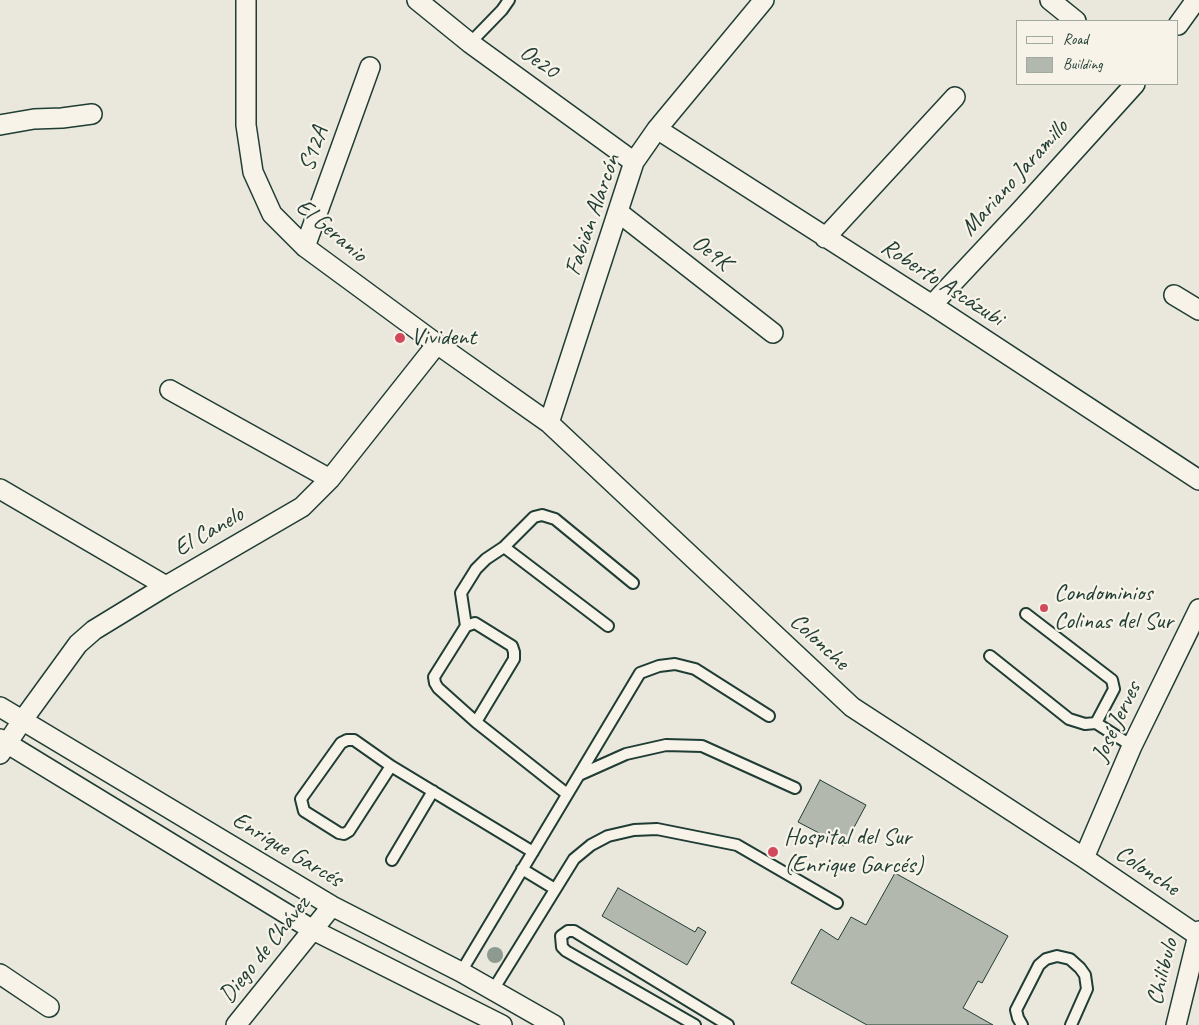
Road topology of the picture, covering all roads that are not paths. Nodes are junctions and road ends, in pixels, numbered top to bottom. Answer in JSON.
{"nodes":[{"id":1,"x":246,"y":0,"type":"edge"},
{"id":2,"x":417,"y":0,"type":"edge"},
{"id":3,"x":509,"y":0,"type":"edge"},
{"id":4,"x":764,"y":0,"type":"edge"},
{"id":5,"x":1196,"y":0,"type":"edge"},
{"id":6,"x":1055,"y":2,"type":"edge"},
{"id":7,"x":1075,"y":20,"type":"edge"},
{"id":8,"x":1179,"y":24,"type":"edge"},
{"id":9,"x":470,"y":43,"type":"junction"},
{"id":10,"x":370,"y":67,"type":"dead end"},
{"id":11,"x":1133,"y":85,"type":"edge"},
{"id":12,"x":955,"y":98,"type":"dead end"},
{"id":13,"x":92,"y":114,"type":"dead end"},
{"id":14,"x":0,"y":125,"type":"edge"},
{"id":15,"x":657,"y":129,"type":"junction"},
{"id":16,"x":634,"y":162,"type":"junction"},
{"id":17,"x":618,"y":212,"type":"junction"},
{"id":18,"x":825,"y":238,"type":"junction"},
{"id":19,"x":305,"y":247,"type":"junction"},
{"id":20,"x":1174,"y":295,"type":"dead end"},
{"id":21,"x":932,"y":305,"type":"junction"},
{"id":22,"x":1199,"y":310,"type":"edge"},
{"id":23,"x":774,"y":332,"type":"dead end"},
{"id":24,"x":438,"y":344,"type":"junction"},
{"id":25,"x":170,"y":390,"type":"dead end"},
{"id":26,"x":549,"y":424,"type":"junction"},
{"id":27,"x":330,"y":479,"type":"junction"},
{"id":28,"x":1199,"y":480,"type":"edge"},
{"id":29,"x":0,"y":489,"type":"edge"},
{"id":30,"x":504,"y":547,"type":"junction"},
{"id":31,"x":633,"y":582,"type":"dead end"},
{"id":32,"x":166,"y":586,"type":"junction"},
{"id":33,"x":1199,"y":610,"type":"edge"},
{"id":34,"x":1026,"y":614,"type":"dead end"},
{"id":35,"x":466,"y":626,"type":"junction"},
{"id":36,"x":608,"y":626,"type":"dead end"},
{"id":37,"x":990,"y":656,"type":"dead end"},
{"id":38,"x":0,"y":707,"type":"edge"},
{"id":39,"x":769,"y":716,"type":"dead end"},
{"id":40,"x":22,"y":721,"type":"junction"},
{"id":41,"x":476,"y":722,"type":"junction"},
{"id":42,"x":1096,"y":723,"type":"junction"},
{"id":43,"x":2,"y":746,"type":"edge"},
{"id":44,"x":1132,"y":746,"type":"junction"},
{"id":45,"x":391,"y":766,"type":"junction"},
{"id":46,"x":579,"y":775,"type":"junction"},
{"id":47,"x":795,"y":788,"type":"dead end"},
{"id":48,"x":433,"y":791,"type":"junction"},
{"id":49,"x":567,"y":794,"type":"junction"},
{"id":50,"x":533,"y":852,"type":"junction"},
{"id":51,"x":1084,"y":858,"type":"junction"},
{"id":52,"x":392,"y":860,"type":"dead end"},
{"id":53,"x":522,"y":869,"type":"junction"},
{"id":54,"x":555,"y":889,"type":"junction"},
{"id":55,"x":838,"y":903,"type":"dead end"},
{"id":56,"x":332,"y":906,"type":"junction"},
{"id":57,"x":313,"y":930,"type":"junction"},
{"id":58,"x":1198,"y":933,"type":"edge"},
{"id":59,"x":461,"y":972,"type":"junction"},
{"id":60,"x":0,"y":974,"type":"edge"},
{"id":61,"x":493,"y":990,"type":"junction"},
{"id":62,"x":49,"y":1008,"type":"dead end"},
{"id":63,"x":236,"y":1025,"type":"edge"},
{"id":64,"x":502,"y":1025,"type":"edge"},
{"id":65,"x":554,"y":1025,"type":"edge"},
{"id":66,"x":695,"y":1025,"type":"edge"},
{"id":67,"x":728,"y":1025,"type":"edge"},
{"id":68,"x":1022,"y":1025,"type":"edge"},
{"id":69,"x":1072,"y":1025,"type":"edge"},
{"id":70,"x":1176,"y":1025,"type":"edge"}],
"edges":[{"from":1,"to":19,"type":"street","name":"El Geranio"},
{"from":2,"to":9,"type":"street","name":"Oe20"},
{"from":3,"to":9,"type":"lane"},
{"from":4,"to":15,"type":"street","name":"Fabián Alarcón"},
{"from":5,"to":8,"type":"street"},
{"from":6,"to":7,"type":"street"},
{"from":9,"to":16,"type":"street","name":"Oe20"},
{"from":10,"to":19,"type":"street","name":"S12A"},
{"from":11,"to":21,"type":"street","name":"Mariano Jaramillo"},
{"from":12,"to":18,"type":"street"},
{"from":13,"to":14,"type":"street"},
{"from":15,"to":16,"type":"street","name":"Fabián Alarcón"},
{"from":15,"to":18,"type":"street","name":"Roberto Ascázubi"},
{"from":16,"to":17,"type":"street","name":"Fabián Alarcón"},
{"from":17,"to":23,"type":"street","name":"Oe9K"},
{"from":17,"to":26,"type":"street","name":"Fabián Alarcón"},
{"from":18,"to":21,"type":"street","name":"Roberto Ascázubi"},
{"from":19,"to":24,"type":"street","name":"El Geranio"},
{"from":20,"to":22,"type":"street"},
{"from":21,"to":28,"type":"street","name":"Roberto Ascázubi"},
{"from":24,"to":26,"type":"street","name":"Colonche"},
{"from":24,"to":27,"type":"street","name":"El Canelo"},
{"from":25,"to":27,"type":"street"},
{"from":26,"to":51,"type":"street","name":"Colonche"},
{"from":27,"to":32,"type":"street","name":"El Canelo"},
{"from":29,"to":32,"type":"street"},
{"from":30,"to":31,"type":"lane"},
{"from":30,"to":35,"type":"lane"},
{"from":30,"to":36,"type":"lane"},
{"from":32,"to":40,"type":"street","name":"El Canelo"},
{"from":33,"to":44,"type":"street","name":"José Jerves"},
{"from":34,"to":42,"type":"lane"},
{"from":35,"to":41,"type":"lane"},
{"from":35,"to":41,"type":"lane"},
{"from":37,"to":42,"type":"lane"},
{"from":38,"to":40,"type":"street","name":"Enrique Garcés"},
{"from":39,"to":46,"type":"lane"},
{"from":40,"to":43,"type":"street","name":"El Canelo"},
{"from":40,"to":56,"type":"street","name":"Enrique Garcés"},
{"from":41,"to":49,"type":"lane"},
{"from":42,"to":44,"type":"lane"},
{"from":43,"to":57,"type":"street"},
{"from":44,"to":51,"type":"street","name":"José Jerves"},
{"from":45,"to":45,"type":"lane"},
{"from":45,"to":48,"type":"lane"},
{"from":46,"to":47,"type":"lane"},
{"from":46,"to":49,"type":"lane"},
{"from":48,"to":50,"type":"lane"},
{"from":48,"to":52,"type":"lane"},
{"from":49,"to":50,"type":"lane"},
{"from":50,"to":53,"type":"lane"},
{"from":51,"to":58,"type":"street","name":"Colonche"},
{"from":53,"to":54,"type":"lane"},
{"from":53,"to":59,"type":"lane"},
{"from":54,"to":55,"type":"lane"},
{"from":54,"to":61,"type":"lane"},
{"from":56,"to":57,"type":"street","name":"Diego de Chávez"},
{"from":56,"to":59,"type":"street","name":"Enrique Garcés"},
{"from":57,"to":63,"type":"street","name":"Diego de Chávez"},
{"from":57,"to":64,"type":"street"},
{"from":58,"to":70,"type":"street","name":"Chilibulo"},
{"from":59,"to":61,"type":"street","name":"Enrique Garcés"},
{"from":60,"to":62,"type":"street"},
{"from":61,"to":65,"type":"street","name":"Enrique Garcés"},
{"from":66,"to":67,"type":"lane"},
{"from":68,"to":69,"type":"lane"}]}
